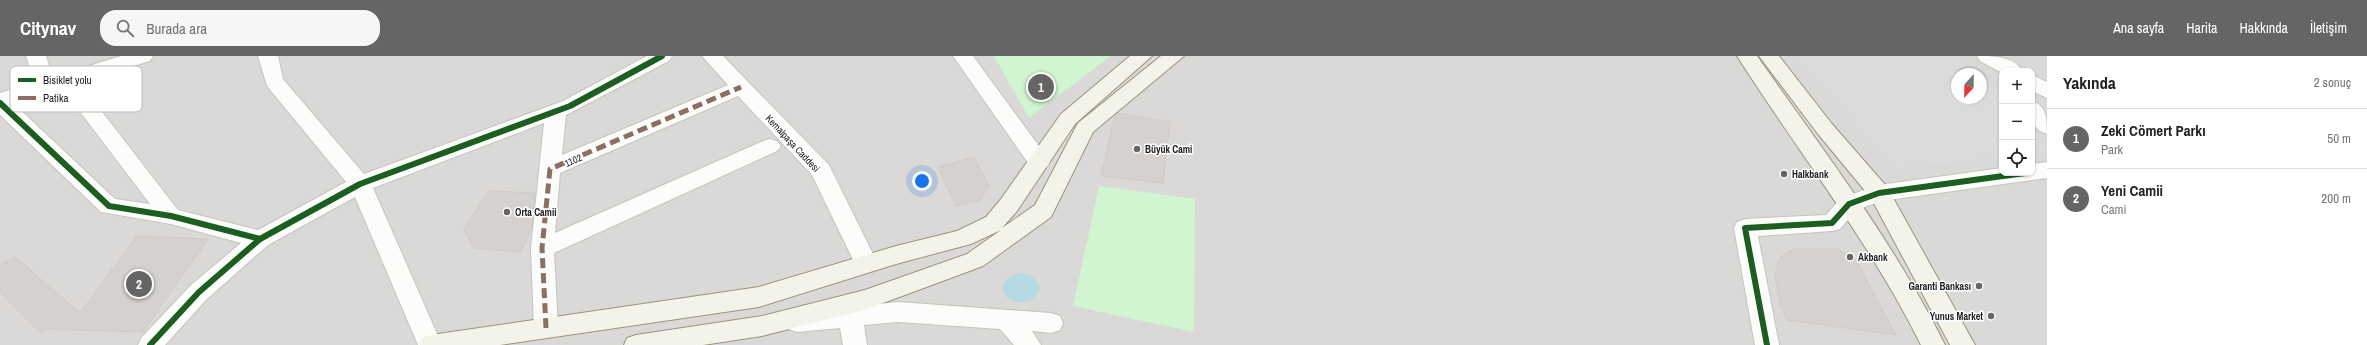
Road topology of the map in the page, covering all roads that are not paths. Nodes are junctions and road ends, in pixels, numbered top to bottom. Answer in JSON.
{"nodes":[{"id":1,"x":36,"y":56,"type":"edge"},
{"id":2,"x":143,"y":56,"type":"edge"},
{"id":3,"x":268,"y":56,"type":"edge"},
{"id":4,"x":662,"y":56,"type":"edge"},
{"id":5,"x":712,"y":56,"type":"edge"},
{"id":6,"x":963,"y":56,"type":"edge"},
{"id":7,"x":977,"y":56,"type":"edge"},
{"id":8,"x":1142,"y":56,"type":"edge"},
{"id":9,"x":1174,"y":56,"type":"edge"},
{"id":10,"x":1747,"y":56,"type":"edge"},
{"id":11,"x":1768,"y":56,"type":"edge"},
{"id":12,"x":1995,"y":63,"type":"edge"},
{"id":13,"x":44,"y":66,"type":"edge"},
{"id":14,"x":110,"y":66,"type":"edge"},
{"id":15,"x":2006,"y":68,"type":"edge"},
{"id":16,"x":2035,"y":84,"type":"edge"},
{"id":17,"x":741,"y":87,"type":"junction"},
{"id":18,"x":2047,"y":91,"type":"edge"},
{"id":19,"x":10,"y":98,"type":"edge"},
{"id":20,"x":0,"y":102,"type":"edge"},
{"id":21,"x":556,"y":111,"type":"junction"},
{"id":22,"x":10,"y":112,"type":"edge"},
{"id":23,"x":10,"y":112,"type":"edge"},
{"id":24,"x":82,"y":112,"type":"edge"},
{"id":25,"x":2035,"y":112,"type":"edge"},
{"id":26,"x":2047,"y":127,"type":"edge"},
{"id":27,"x":770,"y":146,"type":"dead end"},
{"id":28,"x":1042,"y":157,"type":"junction"},
{"id":29,"x":550,"y":170,"type":"junction"},
{"id":30,"x":2047,"y":170,"type":"edge"},
{"id":31,"x":2035,"y":172,"type":"edge"},
{"id":32,"x":2002,"y":176,"type":"edge"},
{"id":33,"x":360,"y":184,"type":"junction"},
{"id":34,"x":1879,"y":193,"type":"junction"},
{"id":35,"x":1849,"y":204,"type":"junction"},
{"id":36,"x":171,"y":216,"type":"junction"},
{"id":37,"x":260,"y":239,"type":"junction"},
{"id":38,"x":542,"y":248,"type":"junction"},
{"id":39,"x":866,"y":264,"type":"junction"},
{"id":40,"x":851,"y":317,"type":"junction"},
{"id":41,"x":1007,"y":320,"type":"junction"},
{"id":42,"x":1051,"y":323,"type":"dead end"},
{"id":43,"x":762,"y":326,"type":"junction"},
{"id":44,"x":546,"y":328,"type":"junction"},
{"id":45,"x":150,"y":345,"type":"edge"},
{"id":46,"x":430,"y":345,"type":"edge"},
{"id":47,"x":636,"y":345,"type":"edge"},
{"id":48,"x":855,"y":345,"type":"edge"},
{"id":49,"x":1029,"y":345,"type":"edge"},
{"id":50,"x":1767,"y":345,"type":"edge"},
{"id":51,"x":1933,"y":345,"type":"edge"},
{"id":52,"x":1963,"y":345,"type":"edge"}],
"edges":[{"from":1,"to":13,"type":"street"},
{"from":2,"to":14,"type":"street"},
{"from":3,"to":33,"type":"street"},
{"from":4,"to":21,"type":"street"},
{"from":5,"to":17,"type":"street","name":"Kemalpaşa Caddesi"},
{"from":6,"to":28,"type":"street"},
{"from":7,"to":28,"type":"street"},
{"from":8,"to":28,"type":"main road"},
{"from":9,"to":43,"type":"main road"},
{"from":10,"to":35,"type":"main road"},
{"from":11,"to":34,"type":"main road"},
{"from":12,"to":15,"type":"street"},
{"from":16,"to":18,"type":"street"},
{"from":17,"to":29,"type":"street","name":"1102"},
{"from":17,"to":39,"type":"street","name":"Kemalpaşa Caddesi"},
{"from":19,"to":20,"type":"street"},
{"from":20,"to":23,"type":"street"},
{"from":21,"to":29,"type":"street"},
{"from":21,"to":33,"type":"street"},
{"from":22,"to":36,"type":"street"},
{"from":24,"to":36,"type":"street"},
{"from":25,"to":26,"type":"street"},
{"from":27,"to":38,"type":"street"},
{"from":28,"to":39,"type":"main road"},
{"from":29,"to":38,"type":"street"},
{"from":30,"to":31,"type":"street"},
{"from":32,"to":34,"type":"street"},
{"from":33,"to":37,"type":"street"},
{"from":33,"to":46,"type":"street"},
{"from":34,"to":35,"type":"street"},
{"from":34,"to":52,"type":"main road"},
{"from":35,"to":50,"type":"street"},
{"from":35,"to":51,"type":"main road"},
{"from":36,"to":37,"type":"street"},
{"from":37,"to":45,"type":"street"},
{"from":38,"to":44,"type":"street"},
{"from":39,"to":44,"type":"main road"},
{"from":40,"to":41,"type":"street"},
{"from":40,"to":43,"type":"street"},
{"from":40,"to":48,"type":"street"},
{"from":41,"to":42,"type":"street"},
{"from":41,"to":49,"type":"street"},
{"from":43,"to":47,"type":"main road"},
{"from":44,"to":46,"type":"main road"}]}
